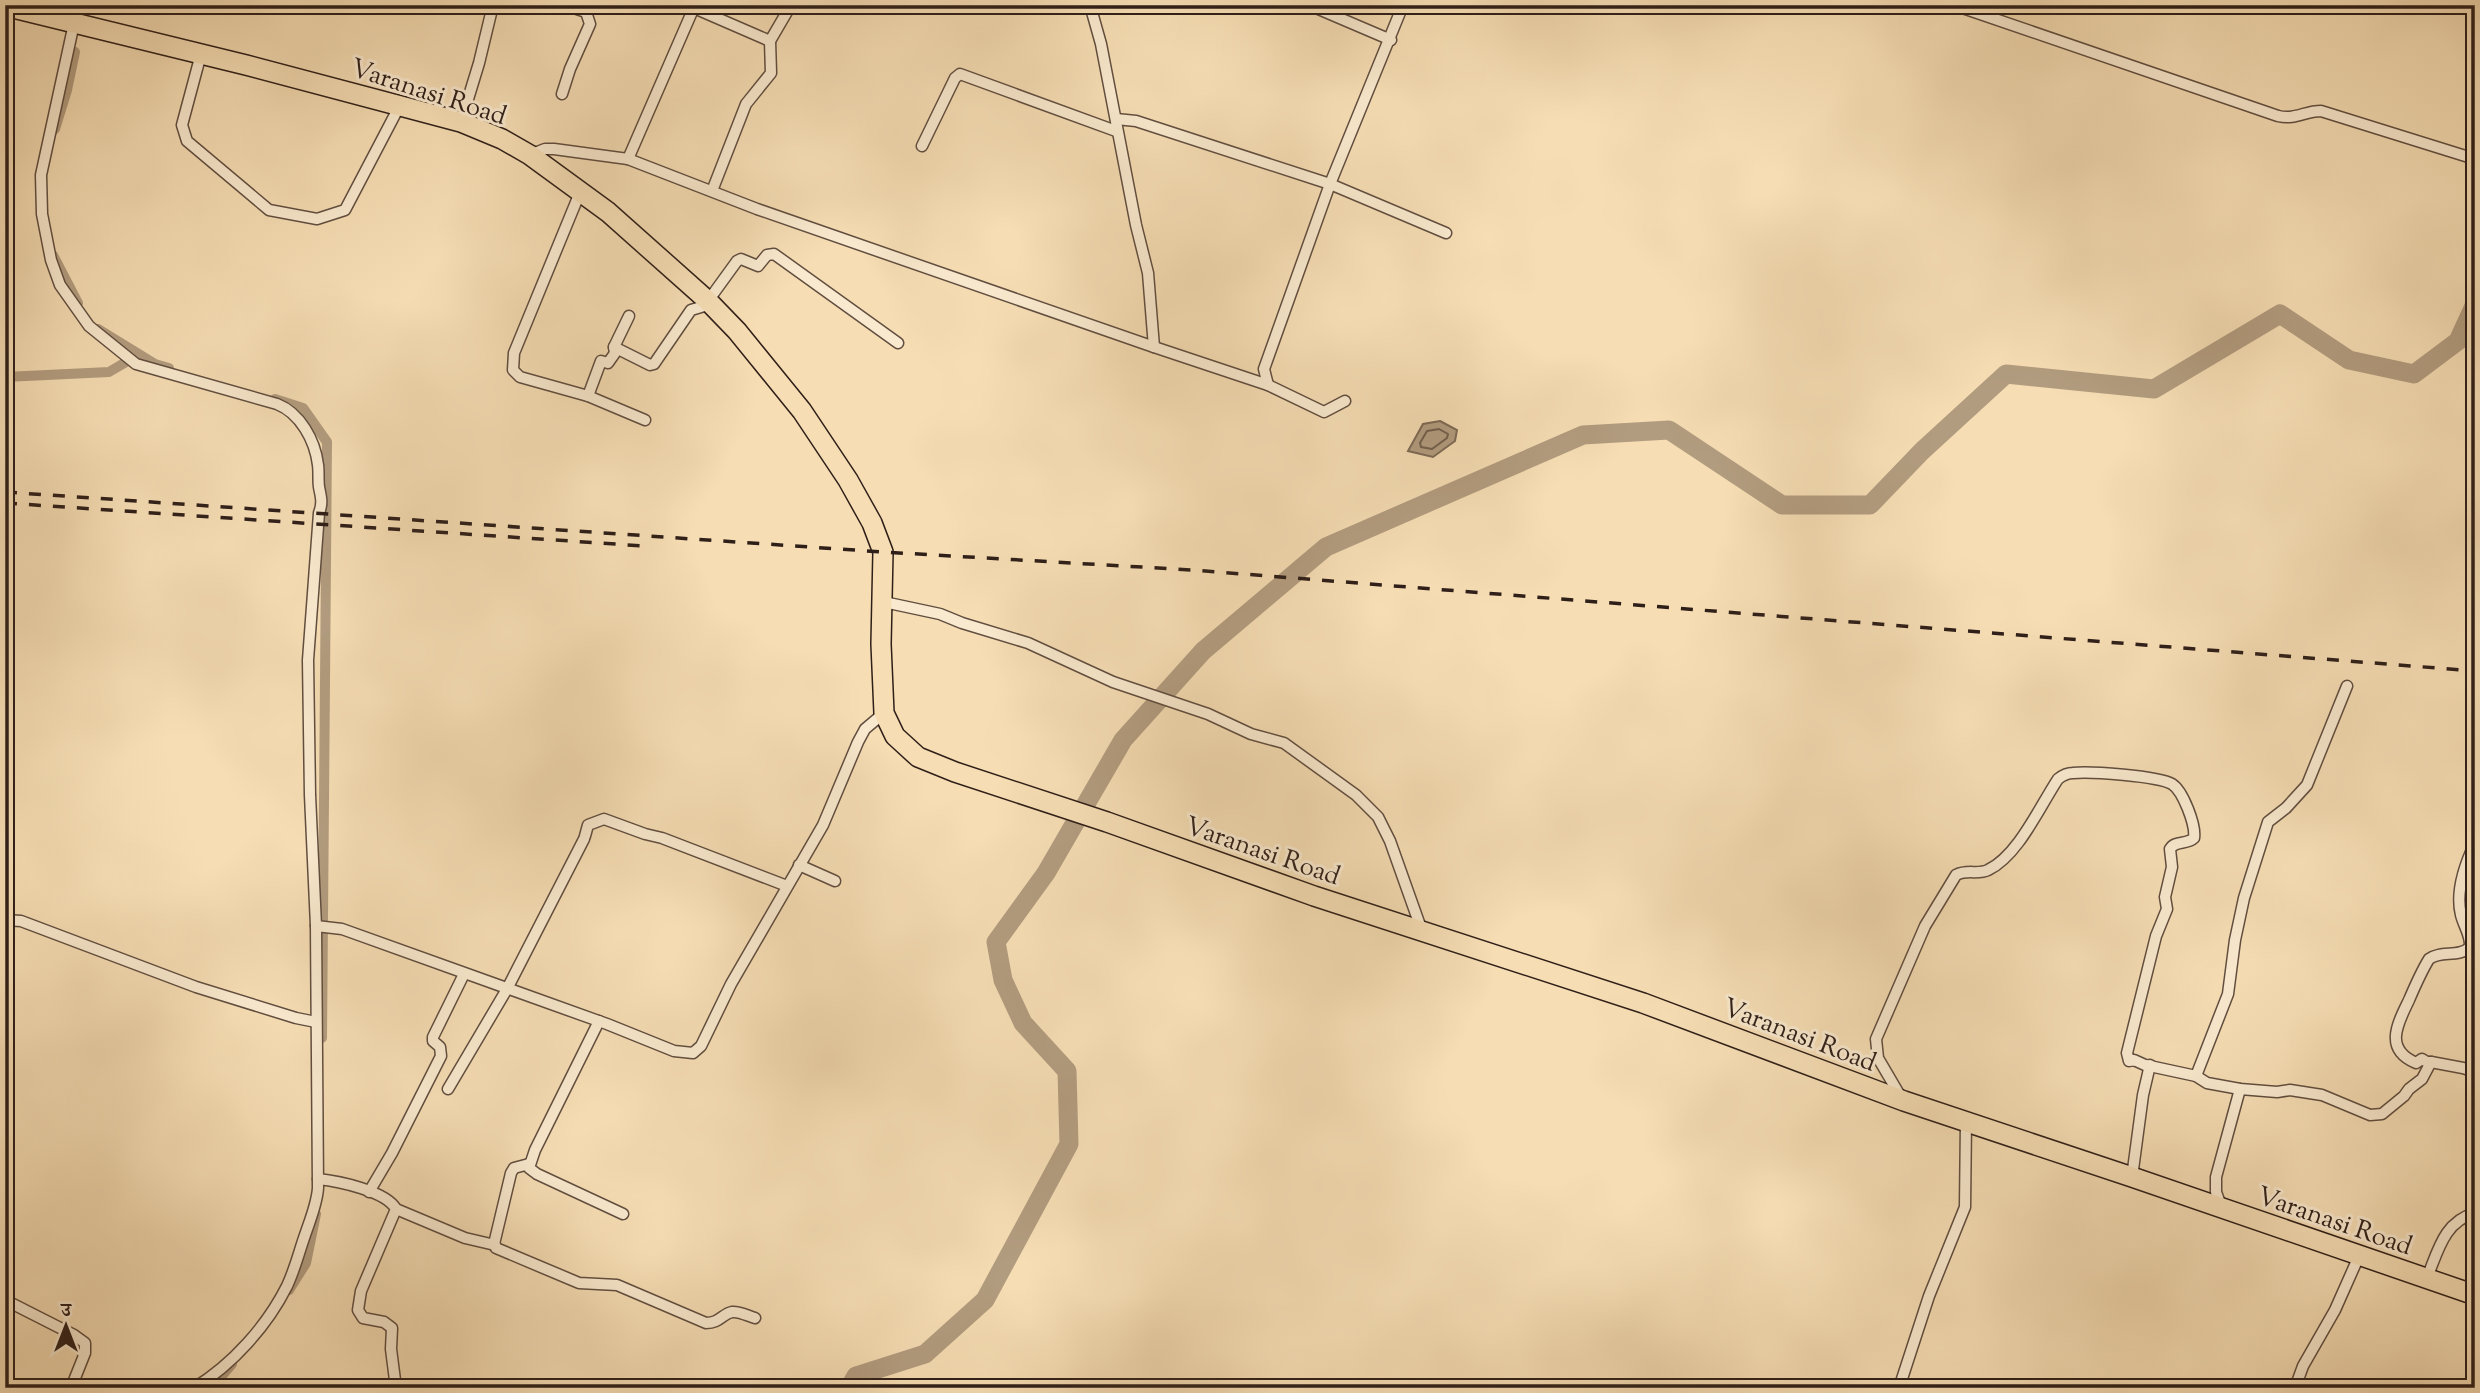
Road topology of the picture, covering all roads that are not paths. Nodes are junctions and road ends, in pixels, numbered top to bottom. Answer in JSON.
{"nodes":[{"id":1,"x":493,"y":5,"type":"edge"},
{"id":2,"x":565,"y":5,"type":"edge"},
{"id":3,"x":790,"y":5,"type":"edge"},
{"id":4,"x":1090,"y":5,"type":"edge"},
{"id":5,"x":1310,"y":5,"type":"edge"},
{"id":6,"x":1404,"y":5,"type":"edge"},
{"id":7,"x":1954,"y":5,"type":"edge"},
{"id":8,"x":5,"y":6,"type":"edge"},
{"id":9,"x":694,"y":7,"type":"edge"},
{"id":10,"x":81,"y":20,"type":"edge"},
{"id":11,"x":1391,"y":40,"type":"junction"},
{"id":12,"x":770,"y":41,"type":"junction"},
{"id":13,"x":201,"y":54,"type":"junction"},
{"id":14,"x":562,"y":94,"type":"dead end"},
{"id":15,"x":400,"y":105,"type":"junction"},
{"id":16,"x":461,"y":122,"type":"junction"},
{"id":17,"x":1116,"y":125,"type":"junction"},
{"id":18,"x":922,"y":146,"type":"dead end"},
{"id":19,"x":530,"y":155,"type":"junction"},
{"id":20,"x":628,"y":159,"type":"junction"},
{"id":21,"x":2475,"y":159,"type":"edge"},
{"id":22,"x":1331,"y":184,"type":"junction"},
{"id":23,"x":581,"y":191,"type":"junction"},
{"id":24,"x":712,"y":191,"type":"junction"},
{"id":25,"x":1446,"y":233,"type":"dead end"},
{"id":26,"x":709,"y":302,"type":"junction"},
{"id":27,"x":629,"y":316,"type":"dead end"},
{"id":28,"x":898,"y":343,"type":"dead end"},
{"id":29,"x":1154,"y":346,"type":"junction"},
{"id":30,"x":614,"y":348,"type":"junction"},
{"id":31,"x":1268,"y":385,"type":"junction"},
{"id":32,"x":588,"y":396,"type":"junction"},
{"id":33,"x":1345,"y":401,"type":"dead end"},
{"id":34,"x":645,"y":420,"type":"dead end"},
{"id":35,"x":884,"y":602,"type":"junction"},
{"id":36,"x":2347,"y":686,"type":"dead end"},
{"id":37,"x":884,"y":713,"type":"junction"},
{"id":38,"x":2475,"y":843,"type":"edge"},
{"id":39,"x":799,"y":864,"type":"junction"},
{"id":40,"x":835,"y":881,"type":"dead end"},
{"id":41,"x":788,"y":886,"type":"junction"},
{"id":42,"x":5,"y":920,"type":"edge"},
{"id":43,"x":319,"y":926,"type":"junction"},
{"id":44,"x":1422,"y":931,"type":"junction"},
{"id":45,"x":2471,"y":952,"type":"edge"},
{"id":46,"x":464,"y":974,"type":"junction"},
{"id":47,"x":507,"y":989,"type":"junction"},
{"id":48,"x":599,"y":1021,"type":"junction"},
{"id":49,"x":316,"y":1022,"type":"junction"},
{"id":50,"x":2431,"y":1062,"type":"junction"},
{"id":51,"x":2150,"y":1065,"type":"junction"},
{"id":52,"x":2475,"y":1072,"type":"edge"},
{"id":53,"x":2196,"y":1076,"type":"junction"},
{"id":54,"x":2240,"y":1088,"type":"junction"},
{"id":55,"x":448,"y":1089,"type":"dead end"},
{"id":56,"x":1904,"y":1101,"type":"junction"},
{"id":57,"x":1966,"y":1120,"type":"junction"},
{"id":58,"x":529,"y":1164,"type":"junction"},
{"id":59,"x":2132,"y":1177,"type":"junction"},
{"id":60,"x":322,"y":1179,"type":"junction"},
{"id":61,"x":369,"y":1192,"type":"junction"},
{"id":62,"x":396,"y":1209,"type":"junction"},
{"id":63,"x":2222,"y":1209,"type":"junction"},
{"id":64,"x":2475,"y":1213,"type":"edge"},
{"id":65,"x":623,"y":1214,"type":"dead end"},
{"id":66,"x":495,"y":1245,"type":"junction"},
{"id":67,"x":2359,"y":1256,"type":"junction"},
{"id":68,"x":2427,"y":1280,"type":"junction"},
{"id":69,"x":2475,"y":1295,"type":"edge"},
{"id":70,"x":5,"y":1300,"type":"edge"},
{"id":71,"x":755,"y":1318,"type":"dead end"},
{"id":72,"x":71,"y":1388,"type":"edge"},
{"id":73,"x":194,"y":1388,"type":"edge"},
{"id":74,"x":396,"y":1388,"type":"edge"},
{"id":75,"x":1899,"y":1388,"type":"edge"},
{"id":76,"x":2295,"y":1388,"type":"edge"}],
"edges":[{"from":1,"to":16,"type":"street"},
{"from":2,"to":14,"type":"street"},
{"from":3,"to":12,"type":"street"},
{"from":4,"to":17,"type":"street"},
{"from":5,"to":11,"type":"street"},
{"from":6,"to":11,"type":"street"},
{"from":7,"to":21,"type":"street"},
{"from":8,"to":10,"type":"highway","name":"Varanasi Road"},
{"from":9,"to":12,"type":"street"},
{"from":9,"to":20,"type":"street"},
{"from":10,"to":13,"type":"highway","name":"Varanasi Road"},
{"from":10,"to":43,"type":"street"},
{"from":11,"to":22,"type":"street"},
{"from":12,"to":24,"type":"street"},
{"from":13,"to":15,"type":"highway","name":"Varanasi Road"},
{"from":13,"to":15,"type":"street"},
{"from":15,"to":16,"type":"highway","name":"Varanasi Road"},
{"from":16,"to":19,"type":"highway","name":"Varanasi Road"},
{"from":17,"to":18,"type":"street"},
{"from":17,"to":22,"type":"street"},
{"from":17,"to":29,"type":"street"},
{"from":19,"to":20,"type":"street"},
{"from":19,"to":23,"type":"highway","name":"Varanasi Road"},
{"from":20,"to":24,"type":"street"},
{"from":22,"to":25,"type":"street"},
{"from":22,"to":31,"type":"street"},
{"from":23,"to":26,"type":"highway","name":"Varanasi Road"},
{"from":23,"to":32,"type":"street"},
{"from":24,"to":29,"type":"street"},
{"from":26,"to":28,"type":"street"},
{"from":26,"to":30,"type":"street"},
{"from":26,"to":35,"type":"highway","name":"Varanasi Road"},
{"from":27,"to":30,"type":"street"},
{"from":29,"to":31,"type":"street"},
{"from":30,"to":32,"type":"street"},
{"from":31,"to":33,"type":"street"},
{"from":32,"to":34,"type":"street"},
{"from":35,"to":37,"type":"highway","name":"Varanasi Road"},
{"from":35,"to":44,"type":"street"},
{"from":36,"to":53,"type":"street"},
{"from":37,"to":39,"type":"street"},
{"from":37,"to":44,"type":"highway","name":"Varanasi Road"},
{"from":38,"to":45,"type":"street"},
{"from":39,"to":40,"type":"street"},
{"from":39,"to":41,"type":"street"},
{"from":41,"to":47,"type":"street"},
{"from":41,"to":48,"type":"street"},
{"from":42,"to":49,"type":"street"},
{"from":43,"to":46,"type":"street"},
{"from":43,"to":49,"type":"street"},
{"from":44,"to":56,"type":"highway","name":"Varanasi Road"},
{"from":45,"to":50,"type":"street"},
{"from":46,"to":47,"type":"street"},
{"from":46,"to":61,"type":"street"},
{"from":47,"to":48,"type":"street"},
{"from":47,"to":55,"type":"street"},
{"from":48,"to":58,"type":"street"},
{"from":49,"to":60,"type":"street"},
{"from":50,"to":52,"type":"street"},
{"from":50,"to":54,"type":"street"},
{"from":51,"to":53,"type":"street"},
{"from":51,"to":56,"type":"street"},
{"from":51,"to":59,"type":"street"},
{"from":53,"to":54,"type":"street"},
{"from":54,"to":63,"type":"street"},
{"from":56,"to":57,"type":"highway","name":"Varanasi Road"},
{"from":57,"to":59,"type":"highway","name":"Varanasi Road"},
{"from":57,"to":75,"type":"street"},
{"from":58,"to":65,"type":"street"},
{"from":58,"to":66,"type":"street"},
{"from":59,"to":63,"type":"highway","name":"Varanasi Road"},
{"from":60,"to":61,"type":"street"},
{"from":60,"to":73,"type":"street"},
{"from":61,"to":62,"type":"street"},
{"from":62,"to":66,"type":"street"},
{"from":62,"to":74,"type":"street"},
{"from":63,"to":67,"type":"highway","name":"Varanasi Road"},
{"from":64,"to":68,"type":"street"},
{"from":66,"to":71,"type":"street"},
{"from":67,"to":68,"type":"highway","name":"Varanasi Road"},
{"from":67,"to":76,"type":"street"},
{"from":68,"to":69,"type":"highway","name":"Varanasi Road"},
{"from":70,"to":72,"type":"street"}]}
